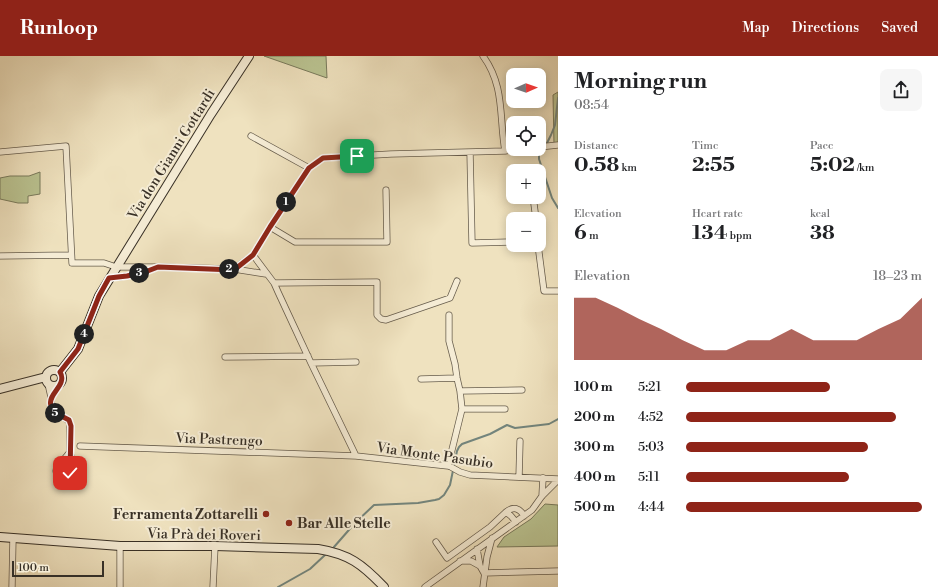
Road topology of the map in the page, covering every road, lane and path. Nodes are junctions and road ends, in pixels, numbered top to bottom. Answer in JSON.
{"nodes":[{"id":1,"x":250,"y":56,"type":"edge"},
{"id":2,"x":483,"y":56,"type":"edge"},
{"id":3,"x":251,"y":136,"type":"dead end"},
{"id":4,"x":558,"y":145,"type":"edge"},
{"id":5,"x":546,"y":146,"type":"edge"},
{"id":6,"x":505,"y":151,"type":"joint"},
{"id":7,"x":0,"y":152,"type":"edge"},
{"id":8,"x":470,"y":152,"type":"junction"},
{"id":9,"x":309,"y":168,"type":"junction"},
{"id":10,"x":386,"y":190,"type":"dead end"},
{"id":11,"x":534,"y":204,"type":"dead end"},
{"id":12,"x":535,"y":212,"type":"edge"},
{"id":13,"x":270,"y":227,"type":"junction"},
{"id":14,"x":506,"y":242,"type":"edge"},
{"id":15,"x":539,"y":252,"type":"edge"},
{"id":16,"x":71,"y":255,"type":"junction"},
{"id":17,"x":253,"y":255,"type":"junction"},
{"id":18,"x":0,"y":256,"type":"edge"},
{"id":19,"x":116,"y":267,"type":"junction"},
{"id":20,"x":158,"y":267,"type":"junction"},
{"id":21,"x":234,"y":270,"type":"junction"},
{"id":22,"x":266,"y":274,"type":"junction"},
{"id":23,"x":109,"y":278,"type":"junction"},
{"id":24,"x":457,"y":282,"type":"dead end"},
{"id":25,"x":274,"y":283,"type":"junction"},
{"id":26,"x":558,"y":291,"type":"edge"},
{"id":27,"x":450,"y":315,"type":"dead end"},
{"id":28,"x":308,"y":356,"type":"junction"},
{"id":29,"x":225,"y":357,"type":"dead end"},
{"id":30,"x":356,"y":362,"type":"dead end"},
{"id":31,"x":311,"y":363,"type":"junction"},
{"id":32,"x":60,"y":372,"type":"junction"},
{"id":33,"x":457,"y":378,"type":"junction"},
{"id":34,"x":420,"y":379,"type":"dead end"},
{"id":35,"x":47,"y":380,"type":"junction"},
{"id":36,"x":61,"y":383,"type":"junction"},
{"id":37,"x":2,"y":387,"type":"edge"},
{"id":38,"x":522,"y":390,"type":"dead end"},
{"id":39,"x":460,"y":391,"type":"junction"},
{"id":40,"x":51,"y":397,"type":"junction"},
{"id":41,"x":462,"y":409,"type":"junction"},
{"id":42,"x":506,"y":409,"type":"dead end"},
{"id":43,"x":520,"y":441,"type":"dead end"},
{"id":44,"x":80,"y":446,"type":"dead end"},
{"id":45,"x":70,"y":452,"type":"junction"},
{"id":46,"x":356,"y":456,"type":"junction"},
{"id":47,"x":59,"y":465,"type":"junction"},
{"id":48,"x":450,"y":466,"type":"junction"},
{"id":49,"x":69,"y":468,"type":"junction"},
{"id":50,"x":519,"y":477,"type":"junction"},
{"id":51,"x":543,"y":478,"type":"junction"},
{"id":52,"x":558,"y":479,"type":"edge"},
{"id":53,"x":542,"y":496,"type":"junction"},
{"id":54,"x":517,"y":508,"type":"junction"},
{"id":55,"x":533,"y":508,"type":"junction"},
{"id":56,"x":506,"y":512,"type":"junction"},
{"id":57,"x":524,"y":516,"type":"junction"},
{"id":58,"x":516,"y":522,"type":"junction"},
{"id":59,"x":510,"y":526,"type":"junction"},
{"id":60,"x":0,"y":537,"type":"edge"},
{"id":61,"x":13,"y":538,"type":"junction"},
{"id":62,"x":492,"y":538,"type":"junction"},
{"id":63,"x":436,"y":542,"type":"dead end"},
{"id":64,"x":120,"y":546,"type":"junction"},
{"id":65,"x":215,"y":546,"type":"junction"},
{"id":66,"x":478,"y":549,"type":"junction"},
{"id":67,"x":487,"y":557,"type":"junction"},
{"id":68,"x":460,"y":561,"type":"junction"},
{"id":69,"x":480,"y":566,"type":"junction"},
{"id":70,"x":558,"y":571,"type":"edge"},
{"id":71,"x":484,"y":573,"type":"junction"},
{"id":72,"x":12,"y":587,"type":"edge"},
{"id":73,"x":120,"y":587,"type":"edge"},
{"id":74,"x":214,"y":587,"type":"edge"},
{"id":75,"x":384,"y":587,"type":"edge"},
{"id":76,"x":426,"y":587,"type":"edge"},
{"id":77,"x":483,"y":587,"type":"edge"}],
"edges":[{"from":1,"to":19,"type":"main road","name":"Via don Gianni Gottardi"},
{"from":2,"to":6,"type":"street"},
{"from":3,"to":9,"type":"street"},
{"from":4,"to":5,"type":"street"},
{"from":6,"to":8,"type":"street"},
{"from":7,"to":16,"type":"street"},
{"from":8,"to":9,"type":"street"},
{"from":8,"to":14,"type":"street"},
{"from":9,"to":13,"type":"street"},
{"from":10,"to":13,"type":"street"},
{"from":11,"to":12,"type":"street"},
{"from":13,"to":17,"type":"street"},
{"from":15,"to":26,"type":"street"},
{"from":16,"to":18,"type":"street"},
{"from":16,"to":19,"type":"street"},
{"from":17,"to":21,"type":"street"},
{"from":17,"to":22,"type":"street","name":"Via Monte Pasubio"},
{"from":19,"to":20,"type":"street"},
{"from":19,"to":23,"type":"main road","name":"Via don Gianni Gottardi"},
{"from":20,"to":21,"type":"street"},
{"from":20,"to":23,"type":"street"},
{"from":21,"to":22,"type":"street"},
{"from":22,"to":25,"type":"street","name":"Via Monte Pasubio"},
{"from":23,"to":32,"type":"main road","name":"Via don Gianni Gottardi"},
{"from":24,"to":25,"type":"street"},
{"from":25,"to":28,"type":"street","name":"Via Monte Pasubio"},
{"from":27,"to":33,"type":"street"},
{"from":28,"to":29,"type":"street"},
{"from":28,"to":31,"type":"street","name":"Via Monte Pasubio"},
{"from":30,"to":31,"type":"street"},
{"from":31,"to":46,"type":"street","name":"Via Monte Pasubio"},
{"from":32,"to":35,"type":"main road"},
{"from":32,"to":36,"type":"main road"},
{"from":33,"to":34,"type":"street"},
{"from":33,"to":39,"type":"street"},
{"from":35,"to":36,"type":"main road"},
{"from":35,"to":37,"type":"main road"},
{"from":35,"to":40,"type":"street"},
{"from":36,"to":40,"type":"street"},
{"from":38,"to":39,"type":"street"},
{"from":39,"to":41,"type":"street"},
{"from":40,"to":45,"type":"street"},
{"from":41,"to":42,"type":"street"},
{"from":41,"to":48,"type":"street"},
{"from":43,"to":50,"type":"street"},
{"from":44,"to":46,"type":"street","name":"Via Pastrengo"},
{"from":45,"to":47,"type":"street"},
{"from":45,"to":49,"type":"street"},
{"from":46,"to":48,"type":"street","name":"Via Monte Pasubio"},
{"from":47,"to":49,"type":"street"},
{"from":47,"to":49,"type":"street"},
{"from":48,"to":50,"type":"street","name":"Via Monte Pasubio"},
{"from":50,"to":51,"type":"street","name":"Via Monte Pasubio"},
{"from":51,"to":52,"type":"street","name":"Via Monte Pasubio"},
{"from":51,"to":53,"type":"street"},
{"from":52,"to":53,"type":"street"},
{"from":53,"to":55,"type":"street"},
{"from":54,"to":55,"type":"street"},
{"from":54,"to":56,"type":"street"},
{"from":54,"to":57,"type":"street"},
{"from":55,"to":57,"type":"street"},
{"from":56,"to":58,"type":"street"},
{"from":56,"to":59,"type":"street"},
{"from":56,"to":63,"type":"street"},
{"from":57,"to":58,"type":"street"},
{"from":58,"to":59,"type":"street"},
{"from":59,"to":62,"type":"street"},
{"from":60,"to":61,"type":"main road","name":"Via Prà dei Roveri"},
{"from":61,"to":64,"type":"main road","name":"Via Prà dei Roveri"},
{"from":61,"to":72,"type":"street"},
{"from":62,"to":66,"type":"street"},
{"from":62,"to":67,"type":"street"},
{"from":64,"to":65,"type":"main road","name":"Via Prà dei Roveri"},
{"from":64,"to":73,"type":"street"},
{"from":65,"to":74,"type":"street"},
{"from":65,"to":75,"type":"main road","name":"Via Prà dei Roveri"},
{"from":66,"to":67,"type":"street"},
{"from":66,"to":68,"type":"street"},
{"from":66,"to":69,"type":"street"},
{"from":67,"to":71,"type":"street"},
{"from":68,"to":69,"type":"street"},
{"from":68,"to":76,"type":"street"},
{"from":69,"to":71,"type":"street"},
{"from":70,"to":71,"type":"street"},
{"from":71,"to":77,"type":"street"}]}
